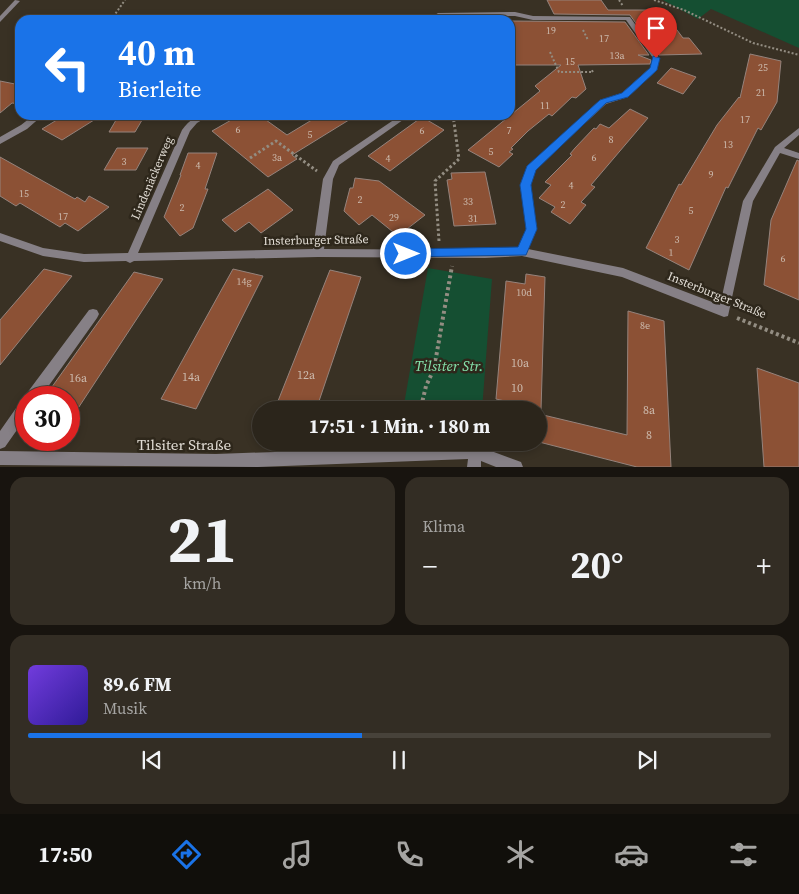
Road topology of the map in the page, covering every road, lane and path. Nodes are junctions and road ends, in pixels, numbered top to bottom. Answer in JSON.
{"nodes":[{"id":1,"x":125,"y":0,"type":"edge"},
{"id":2,"x":654,"y":0,"type":"edge"},
{"id":3,"x":17,"y":1,"type":"edge"},
{"id":4,"x":114,"y":15,"type":"edge"},
{"id":5,"x":438,"y":15,"type":"edge"},
{"id":6,"x":0,"y":20,"type":"edge"},
{"id":7,"x":550,"y":52,"type":"dead end"},
{"id":8,"x":799,"y":55,"type":"edge"},
{"id":9,"x":591,"y":69,"type":"dead end"},
{"id":10,"x":32,"y":120,"type":"edge"},
{"id":11,"x":196,"y":120,"type":"edge"},
{"id":12,"x":399,"y":120,"type":"edge"},
{"id":13,"x":455,"y":120,"type":"edge"},
{"id":14,"x":799,"y":131,"type":"edge"},
{"id":15,"x":0,"y":141,"type":"edge"},
{"id":16,"x":778,"y":149,"type":"junction"},
{"id":17,"x":799,"y":156,"type":"edge"},
{"id":18,"x":250,"y":158,"type":"dead end"},
{"id":19,"x":328,"y":178,"type":"junction"},
{"id":20,"x":0,"y":237,"type":"edge"},
{"id":21,"x":522,"y":252,"type":"junction"},
{"id":22,"x":318,"y":253,"type":"junction"},
{"id":23,"x":441,"y":254,"type":"junction"},
{"id":24,"x":454,"y":254,"type":"junction"},
{"id":25,"x":130,"y":259,"type":"junction"},
{"id":26,"x":724,"y":312,"type":"junction"},
{"id":27,"x":93,"y":314,"type":"dead end"},
{"id":28,"x":799,"y":343,"type":"edge"},
{"id":29,"x":41,"y":386,"type":"edge"},
{"id":30,"x":422,"y":401,"type":"edge"},
{"id":31,"x":15,"y":421,"type":"edge"},
{"id":32,"x":0,"y":442,"type":"edge"},
{"id":33,"x":0,"y":458,"type":"edge"},
{"id":34,"x":474,"y":459,"type":"edge"},
{"id":35,"x":516,"y":466,"type":"edge"}],
"edges":[{"from":1,"to":4,"type":"path"},
{"from":2,"to":8,"type":"path"},
{"from":3,"to":6,"type":"street"},
{"from":5,"to":21,"type":"street"},
{"from":7,"to":9,"type":"path"},
{"from":10,"to":15,"type":"street"},
{"from":11,"to":25,"type":"street","name":"Lindenäckerweg"},
{"from":12,"to":19,"type":"street"},
{"from":13,"to":23,"type":"path"},
{"from":14,"to":16,"type":"street"},
{"from":16,"to":17,"type":"street"},
{"from":16,"to":26,"type":"street"},
{"from":18,"to":19,"type":"path"},
{"from":19,"to":22,"type":"street"},
{"from":20,"to":25,"type":"street","name":"Insterburger Straße"},
{"from":21,"to":24,"type":"street","name":"Insterburger Straße"},
{"from":21,"to":26,"type":"street","name":"Insterburger Straße"},
{"from":22,"to":23,"type":"street","name":"Insterburger Straße"},
{"from":22,"to":25,"type":"street","name":"Insterburger Straße"},
{"from":23,"to":24,"type":"street","name":"Insterburger Straße"},
{"from":24,"to":30,"type":"path"},
{"from":26,"to":28,"type":"path","name":"Insterburger Straße"},
{"from":27,"to":29,"type":"street"},
{"from":31,"to":32,"type":"street"},
{"from":33,"to":34,"type":"street","name":"Tilsiter Straße"},
{"from":34,"to":35,"type":"street","name":"Tilsiter Straße"}]}
